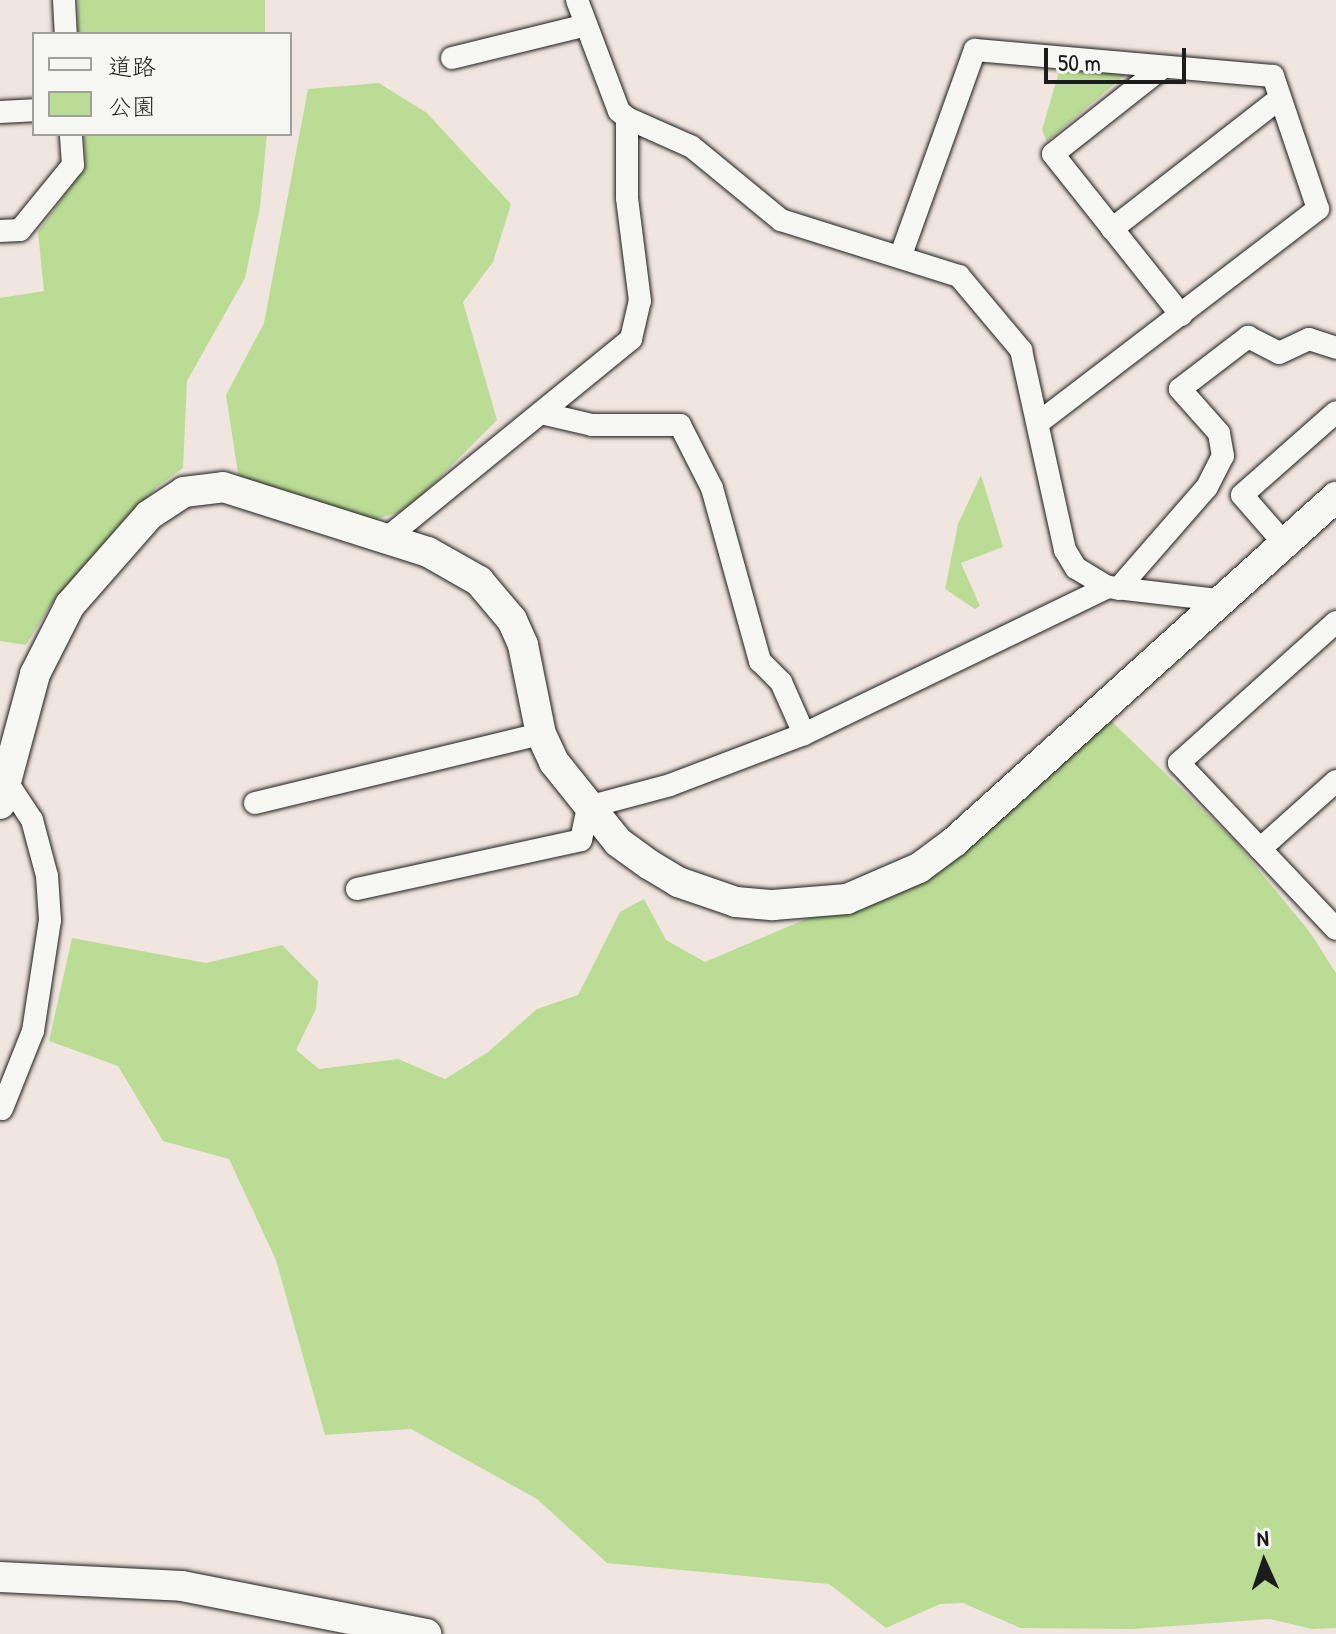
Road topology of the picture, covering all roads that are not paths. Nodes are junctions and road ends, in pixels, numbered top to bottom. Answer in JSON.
{"nodes":[{"id":1,"x":64,"y":0,"type":"edge"},
{"id":2,"x":577,"y":0,"type":"edge"},
{"id":3,"x":586,"y":25,"type":"junction"},
{"id":4,"x":66,"y":32,"type":"edge"},
{"id":5,"x":452,"y":58,"type":"dead end"},
{"id":6,"x":1163,"y":67,"type":"junction"},
{"id":7,"x":1280,"y":98,"type":"junction"},
{"id":8,"x":32,"y":110,"type":"edge"},
{"id":9,"x":0,"y":112,"type":"edge"},
{"id":10,"x":627,"y":118,"type":"junction"},
{"id":11,"x":71,"y":136,"type":"edge"},
{"id":12,"x":1112,"y":229,"type":"junction"},
{"id":13,"x":0,"y":231,"type":"edge"},
{"id":14,"x":901,"y":255,"type":"junction"},
{"id":15,"x":1181,"y":315,"type":"junction"},
{"id":16,"x":1336,"y":348,"type":"edge"},
{"id":17,"x":1336,"y":412,"type":"edge"},
{"id":18,"x":541,"y":413,"type":"junction"},
{"id":19,"x":1039,"y":422,"type":"junction"},
{"id":20,"x":1336,"y":497,"type":"edge"},
{"id":21,"x":387,"y":538,"type":"junction"},
{"id":22,"x":1283,"y":542,"type":"junction"},
{"id":23,"x":1113,"y":588,"type":"junction"},
{"id":24,"x":1219,"y":600,"type":"junction"},
{"id":25,"x":1336,"y":622,"type":"edge"},
{"id":26,"x":541,"y":734,"type":"junction"},
{"id":27,"x":804,"y":734,"type":"junction"},
{"id":28,"x":1336,"y":781,"type":"edge"},
{"id":29,"x":3,"y":786,"type":"edge"},
{"id":30,"x":255,"y":803,"type":"dead end"},
{"id":31,"x":588,"y":807,"type":"junction"},
{"id":32,"x":1260,"y":849,"type":"junction"},
{"id":33,"x":357,"y":889,"type":"dead end"},
{"id":34,"x":1336,"y":929,"type":"edge"},
{"id":35,"x":2,"y":1109,"type":"dead end"},
{"id":36,"x":0,"y":1577,"type":"edge"},
{"id":37,"x":426,"y":1634,"type":"edge"}],
"edges":[{"from":1,"to":4,"type":"street"},
{"from":2,"to":3,"type":"street"},
{"from":3,"to":5,"type":"street"},
{"from":3,"to":10,"type":"street"},
{"from":6,"to":7,"type":"street"},
{"from":6,"to":12,"type":"street"},
{"from":6,"to":14,"type":"street"},
{"from":7,"to":12,"type":"street"},
{"from":7,"to":15,"type":"street"},
{"from":8,"to":9,"type":"street"},
{"from":10,"to":14,"type":"street"},
{"from":10,"to":18,"type":"street"},
{"from":11,"to":13,"type":"street"},
{"from":12,"to":15,"type":"street"},
{"from":14,"to":19,"type":"street"},
{"from":15,"to":19,"type":"street"},
{"from":16,"to":23,"type":"street"},
{"from":17,"to":22,"type":"street"},
{"from":18,"to":21,"type":"street"},
{"from":18,"to":27,"type":"street"},
{"from":19,"to":23,"type":"street"},
{"from":20,"to":22,"type":"street"},
{"from":21,"to":26,"type":"street"},
{"from":21,"to":29,"type":"street"},
{"from":22,"to":24,"type":"street"},
{"from":23,"to":24,"type":"street"},
{"from":23,"to":27,"type":"street"},
{"from":24,"to":31,"type":"street"},
{"from":25,"to":32,"type":"street"},
{"from":26,"to":30,"type":"street"},
{"from":26,"to":31,"type":"street"},
{"from":27,"to":31,"type":"street"},
{"from":28,"to":32,"type":"street"},
{"from":29,"to":35,"type":"street"},
{"from":31,"to":33,"type":"street"},
{"from":32,"to":34,"type":"street"},
{"from":36,"to":37,"type":"street"}]}
